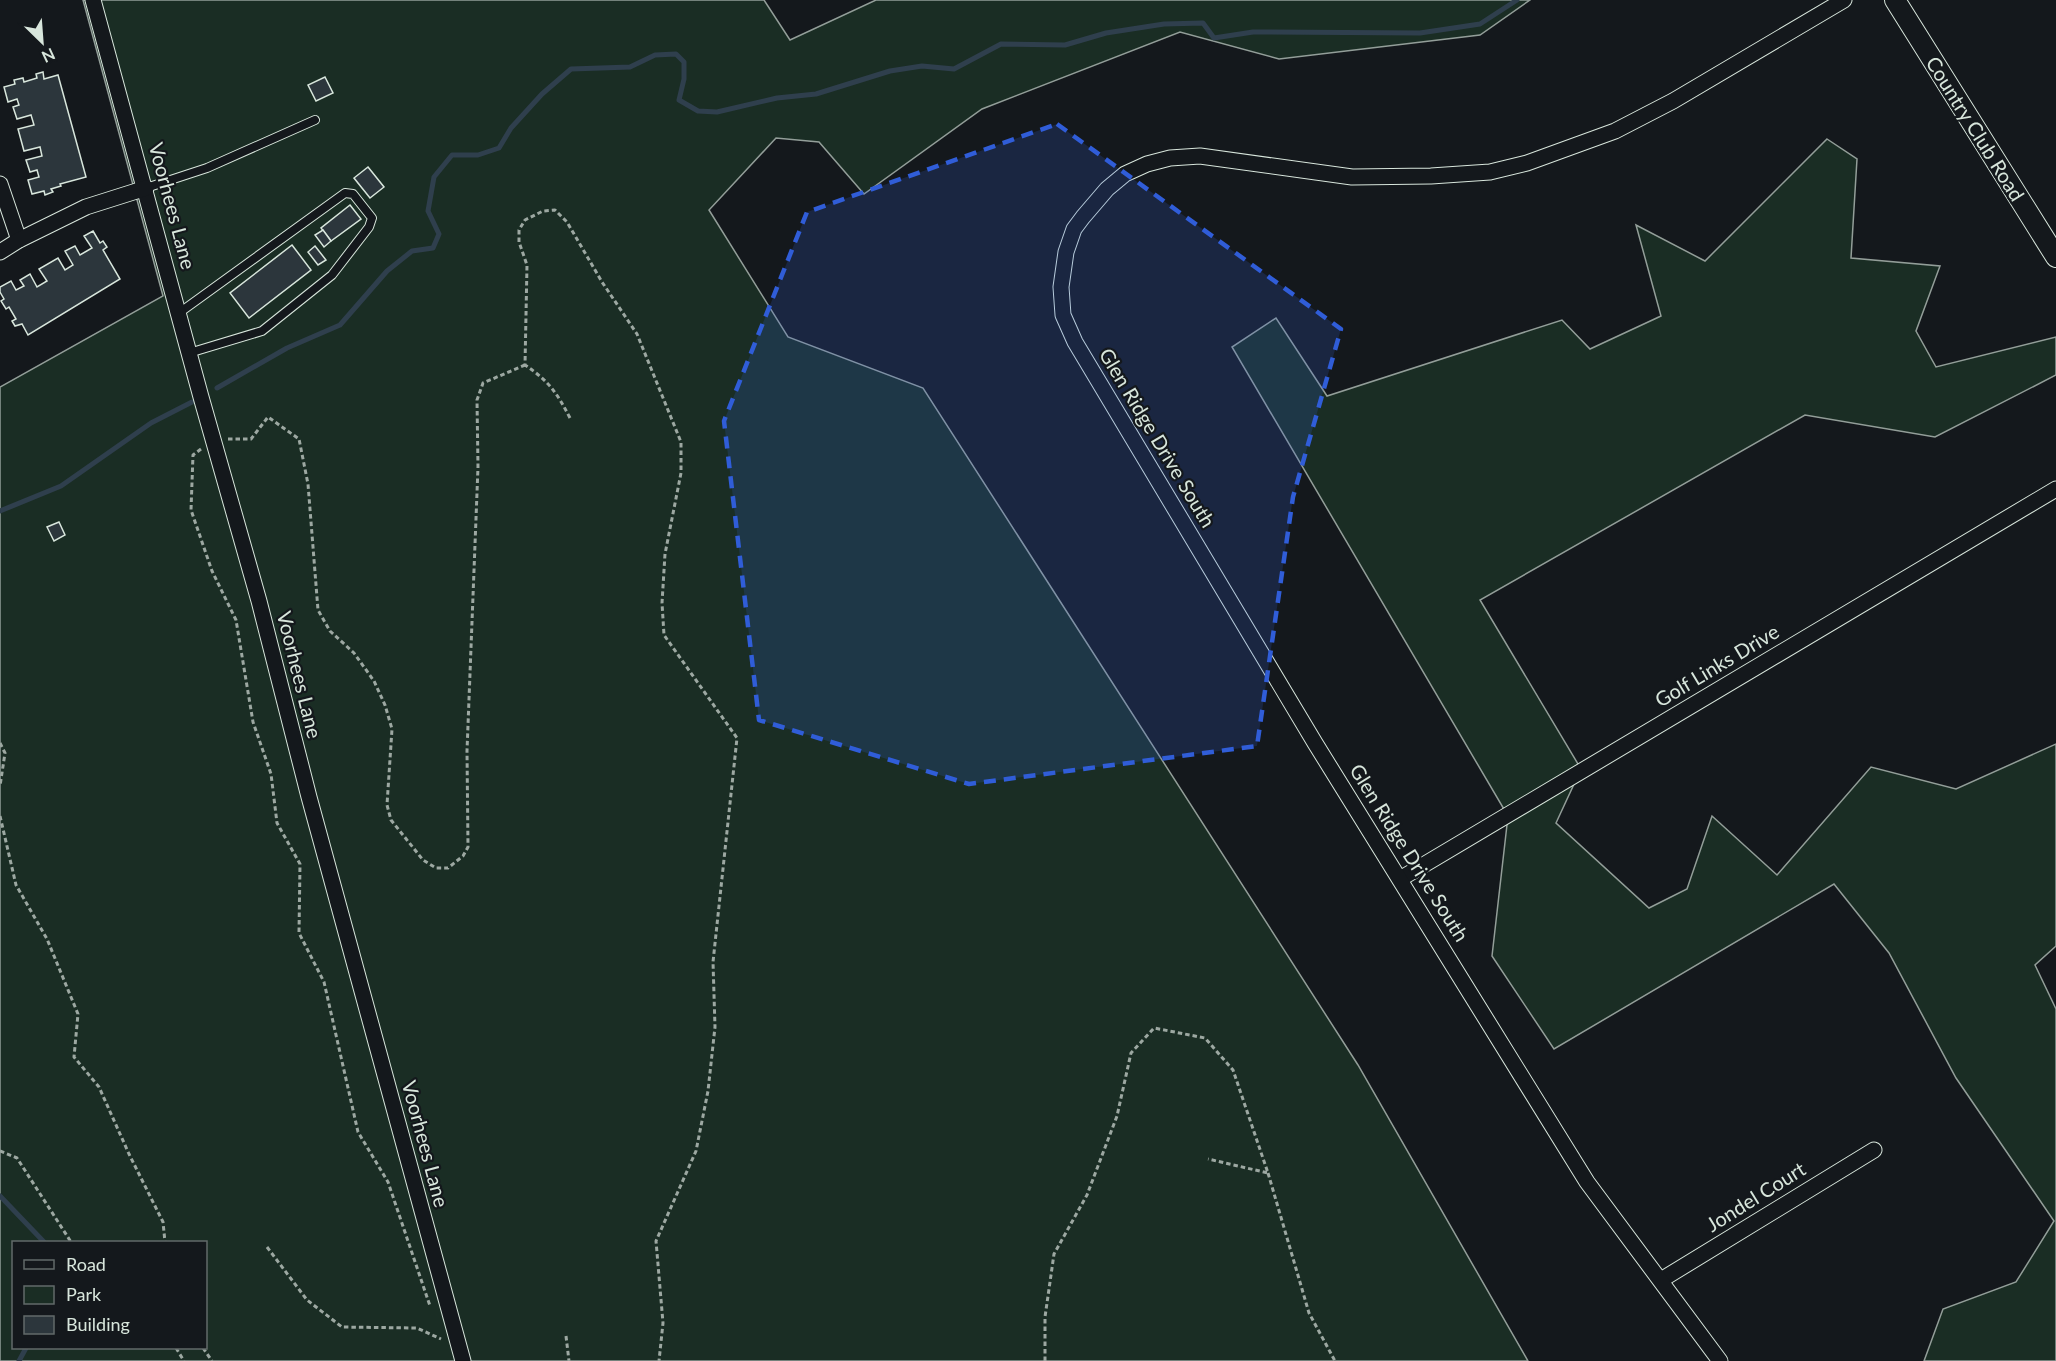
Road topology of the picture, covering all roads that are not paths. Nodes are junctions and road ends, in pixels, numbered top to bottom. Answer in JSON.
{"nodes":[{"id":1,"x":93,"y":0,"type":"edge"},
{"id":2,"x":1844,"y":0,"type":"edge"},
{"id":3,"x":1895,"y":0,"type":"edge"},
{"id":4,"x":315,"y":120,"type":"dead end"},
{"id":5,"x":0,"y":184,"type":"edge"},
{"id":6,"x":146,"y":188,"type":"junction"},
{"id":7,"x":19,"y":240,"type":"junction"},
{"id":8,"x":0,"y":252,"type":"edge"},
{"id":9,"x":2056,"y":257,"type":"edge"},
{"id":10,"x":179,"y":313,"type":"junction"},
{"id":11,"x":189,"y":353,"type":"junction"},
{"id":12,"x":2056,"y":489,"type":"edge"},
{"id":13,"x":1401,"y":879,"type":"junction"},
{"id":14,"x":1874,"y":1150,"type":"dead end"},
{"id":15,"x":1661,"y":1281,"type":"junction"},
{"id":16,"x":463,"y":1361,"type":"edge"},
{"id":17,"x":1720,"y":1361,"type":"edge"}],
"edges":[{"from":1,"to":6,"type":"street","name":"Voorhees Lane"},
{"from":2,"to":13,"type":"street","name":"Glen Ridge Drive South"},
{"from":3,"to":9,"type":"street","name":"Country Club Road"},
{"from":4,"to":6,"type":"lane"},
{"from":5,"to":7,"type":"street"},
{"from":6,"to":7,"type":"street"},
{"from":6,"to":10,"type":"street","name":"Voorhees Lane"},
{"from":7,"to":8,"type":"street"},
{"from":10,"to":11,"type":"street","name":"Voorhees Lane"},
{"from":10,"to":11,"type":"lane"},
{"from":11,"to":16,"type":"street","name":"Voorhees Lane"},
{"from":12,"to":13,"type":"street","name":"Golf Links Drive"},
{"from":13,"to":15,"type":"street","name":"Glen Ridge Drive South"},
{"from":14,"to":15,"type":"street","name":"Jondel Court"},
{"from":15,"to":17,"type":"street","name":"Glen Ridge Drive South"}]}
